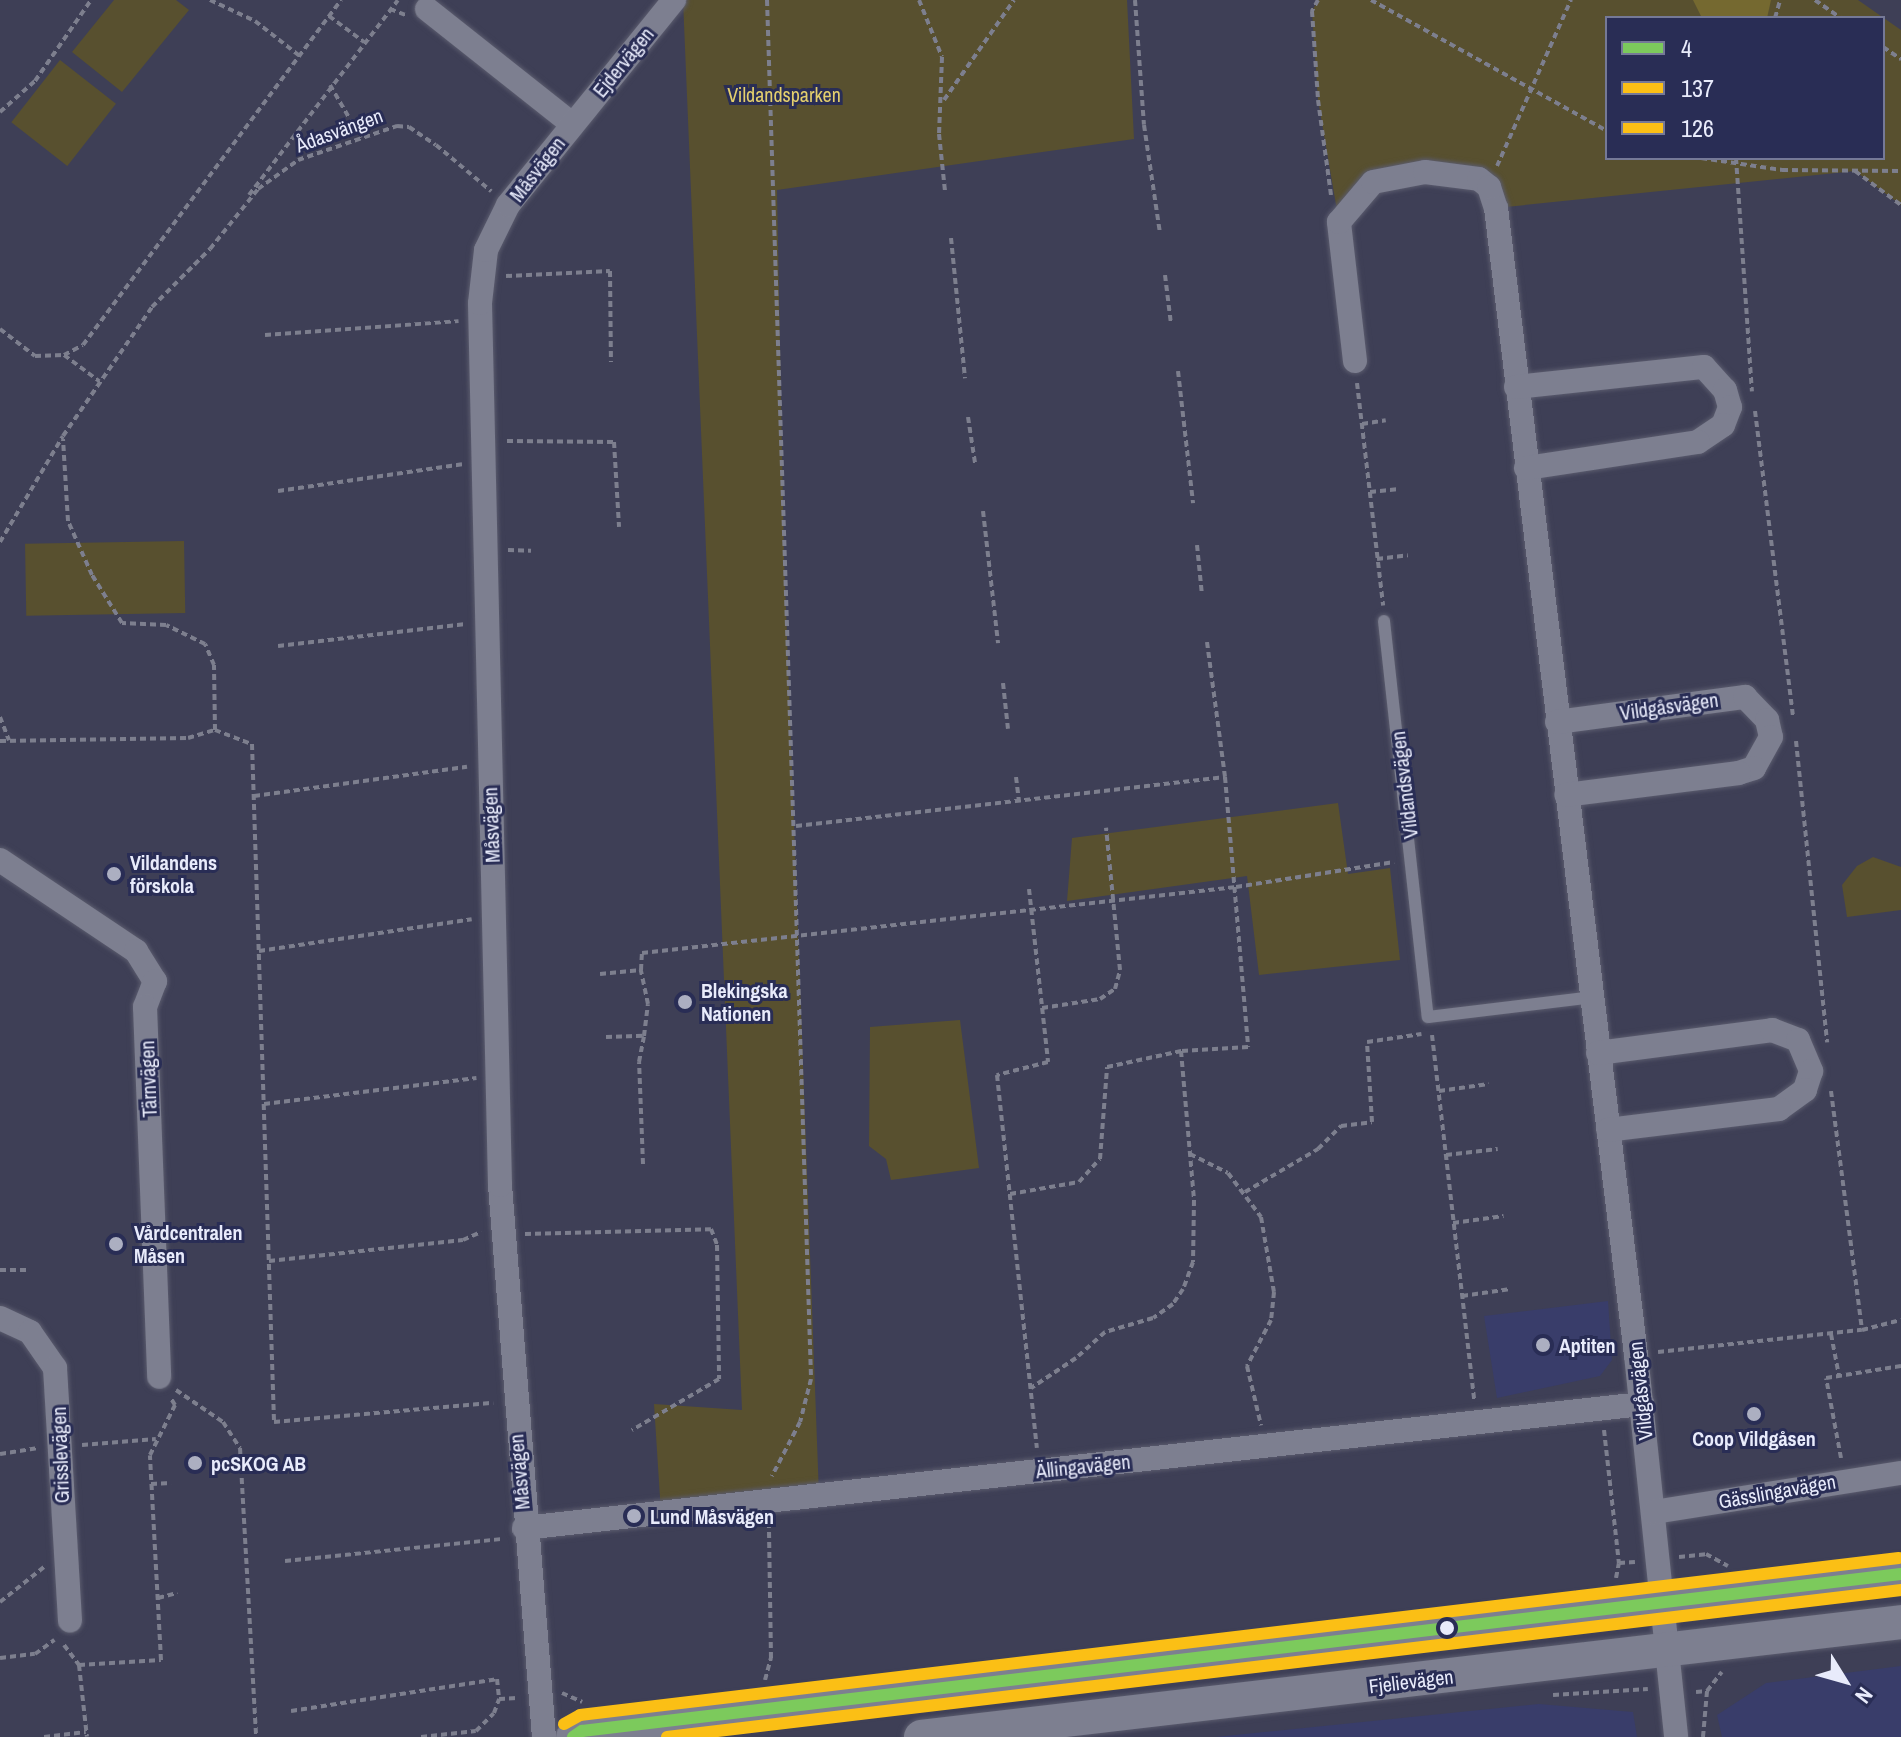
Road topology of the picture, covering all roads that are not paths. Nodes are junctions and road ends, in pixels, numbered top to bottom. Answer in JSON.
{"nodes":[{"id":1,"x":674,"y":0,"type":"edge"},
{"id":2,"x":427,"y":9,"type":"dead end"},
{"id":3,"x":572,"y":124,"type":"junction"},
{"id":4,"x":1355,"y":361,"type":"road end"},
{"id":5,"x":1516,"y":387,"type":"junction"},
{"id":6,"x":1526,"y":468,"type":"junction"},
{"id":7,"x":1384,"y":621,"type":"road end"},
{"id":8,"x":1557,"y":722,"type":"junction"},
{"id":9,"x":1566,"y":795,"type":"junction"},
{"id":10,"x":0,"y":860,"type":"edge"},
{"id":11,"x":1594,"y":997,"type":"junction"},
{"id":12,"x":1598,"y":1053,"type":"junction"},
{"id":13,"x":1608,"y":1130,"type":"junction"},
{"id":14,"x":0,"y":1318,"type":"edge"},
{"id":15,"x":159,"y":1377,"type":"road end"},
{"id":16,"x":1642,"y":1404,"type":"junction"},
{"id":17,"x":1901,"y":1473,"type":"edge"},
{"id":18,"x":1654,"y":1512,"type":"junction"},
{"id":19,"x":525,"y":1533,"type":"junction"},
{"id":20,"x":1901,"y":1574,"type":"edge"},
{"id":21,"x":1663,"y":1602,"type":"junction"},
{"id":22,"x":70,"y":1621,"type":"road end"},
{"id":23,"x":1901,"y":1622,"type":"edge"},
{"id":24,"x":1669,"y":1652,"type":"junction"},
{"id":25,"x":544,"y":1737,"type":"edge"},
{"id":26,"x":573,"y":1737,"type":"edge"},
{"id":27,"x":921,"y":1737,"type":"edge"},
{"id":28,"x":1676,"y":1737,"type":"edge"}],
"edges":[{"from":1,"to":3,"type":"street","name":"Ejdervägen"},
{"from":2,"to":3,"type":"street","name":"Måsvägen"},
{"from":3,"to":19,"type":"street","name":"Måsvägen"},
{"from":4,"to":5,"type":"street","name":"Vildgåsvägen"},
{"from":5,"to":6,"type":"street","name":"Vildgåsvägen"},
{"from":5,"to":6,"type":"street"},
{"from":6,"to":8,"type":"street","name":"Vildgåsvägen"},
{"from":7,"to":11,"type":"lane","name":"Vildandsvägen"},
{"from":8,"to":9,"type":"street","name":"Vildgåsvägen"},
{"from":8,"to":9,"type":"street","name":"Vildgåsvägen"},
{"from":9,"to":11,"type":"street","name":"Vildgåsvägen"},
{"from":10,"to":15,"type":"street","name":"Tärnvägen"},
{"from":11,"to":12,"type":"street","name":"Vildgåsvägen"},
{"from":12,"to":13,"type":"street","name":"Vildgåsvägen"},
{"from":12,"to":13,"type":"street"},
{"from":13,"to":16,"type":"street","name":"Vildgåsvägen"},
{"from":14,"to":22,"type":"street","name":"Grisslevägen"},
{"from":16,"to":18,"type":"street","name":"Vildgåsvägen"},
{"from":16,"to":19,"type":"street","name":"Ällingavägen"},
{"from":17,"to":18,"type":"street","name":"Gässlingavägen"},
{"from":18,"to":21,"type":"street","name":"Vildgåsvägen"},
{"from":19,"to":25,"type":"street","name":"Måsvägen"},
{"from":20,"to":21,"type":"main road"},
{"from":21,"to":24,"type":"street","name":"Vildgåsvägen"},
{"from":21,"to":26,"type":"main road"},
{"from":23,"to":24,"type":"main road","name":"Fjelievägen"},
{"from":24,"to":27,"type":"main road","name":"Fjelievägen"},
{"from":24,"to":28,"type":"street","name":"Vildgåsvägen"}]}
